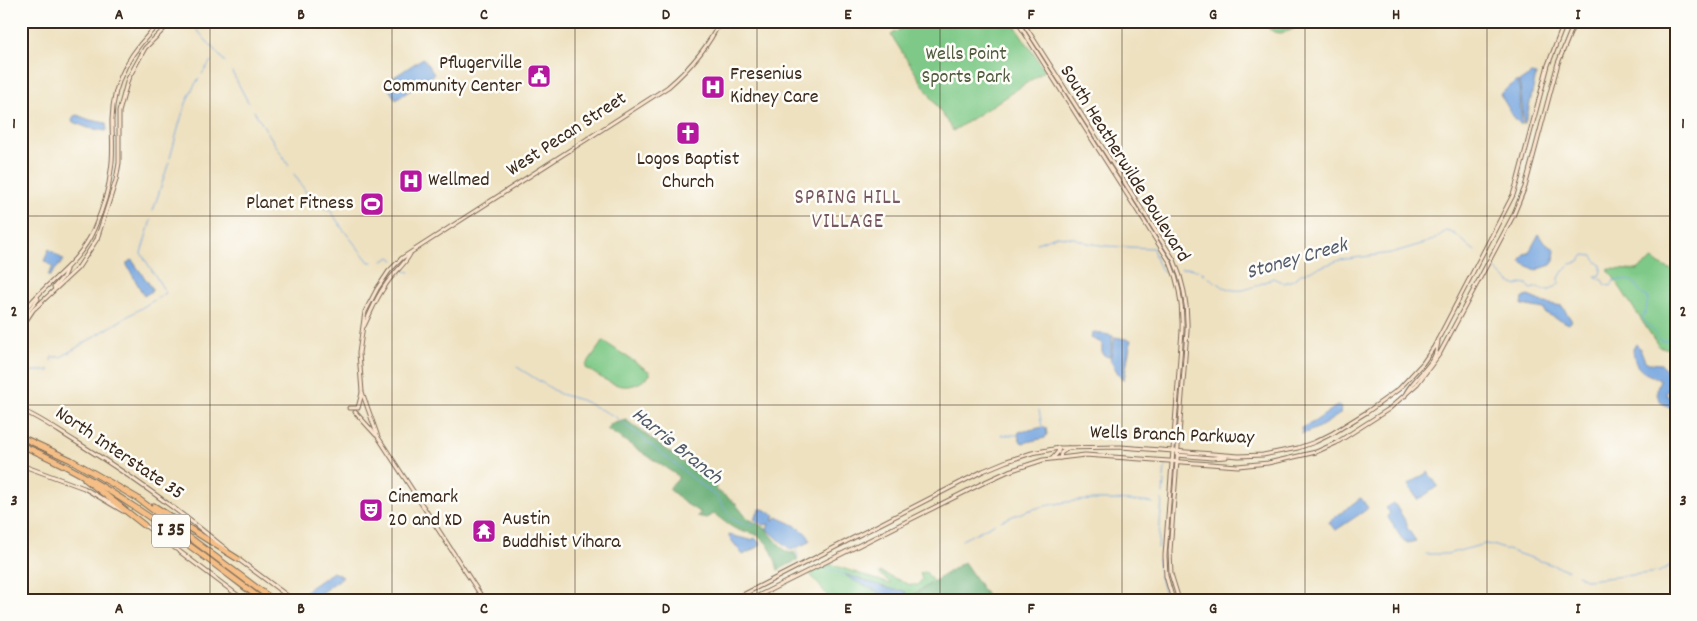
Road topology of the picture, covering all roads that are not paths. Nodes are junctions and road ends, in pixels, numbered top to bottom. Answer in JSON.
{"nodes":[{"id":1,"x":162,"y":21,"type":"edge"},
{"id":2,"x":172,"y":21,"type":"edge"},
{"id":3,"x":720,"y":21,"type":"edge"},
{"id":4,"x":1016,"y":21,"type":"edge"},
{"id":5,"x":1022,"y":21,"type":"edge"},
{"id":6,"x":1565,"y":21,"type":"edge"},
{"id":7,"x":1575,"y":21,"type":"edge"},
{"id":8,"x":1084,"y":118,"type":"junction"},
{"id":9,"x":1080,"y":120,"type":"junction"},
{"id":10,"x":1132,"y":198,"type":"junction"},
{"id":11,"x":1504,"y":212,"type":"junction"},
{"id":12,"x":1513,"y":216,"type":"junction"},
{"id":13,"x":66,"y":270,"type":"junction"},
{"id":14,"x":55,"y":290,"type":"junction"},
{"id":15,"x":37,"y":296,"type":"junction"},
{"id":16,"x":21,"y":316,"type":"edge"},
{"id":17,"x":28,"y":318,"type":"junction"},
{"id":18,"x":21,"y":328,"type":"edge"},
{"id":19,"x":1438,"y":338,"type":"junction"},
{"id":20,"x":1178,"y":380,"type":"junction"},
{"id":21,"x":1183,"y":380,"type":"junction"},
{"id":22,"x":362,"y":392,"type":"junction"},
{"id":23,"x":1405,"y":396,"type":"junction"},
{"id":24,"x":349,"y":408,"type":"dead end"},
{"id":25,"x":21,"y":410,"type":"edge"},
{"id":26,"x":355,"y":412,"type":"dead end"},
{"id":27,"x":21,"y":437,"type":"edge"},
{"id":28,"x":378,"y":437,"type":"junction"},
{"id":29,"x":21,"y":445,"type":"edge"},
{"id":30,"x":1068,"y":447,"type":"junction"},
{"id":31,"x":1059,"y":448,"type":"junction"},
{"id":32,"x":1298,"y":448,"type":"junction"},
{"id":33,"x":1173,"y":451,"type":"junction"},
{"id":34,"x":1178,"y":453,"type":"junction"},
{"id":35,"x":1300,"y":456,"type":"junction"},
{"id":36,"x":1052,"y":458,"type":"junction"},
{"id":37,"x":1060,"y":458,"type":"junction"},
{"id":38,"x":1174,"y":460,"type":"junction"},
{"id":39,"x":21,"y":465,"type":"edge"},
{"id":40,"x":75,"y":470,"type":"junction"},
{"id":41,"x":137,"y":498,"type":"junction"},
{"id":42,"x":905,"y":511,"type":"junction"},
{"id":43,"x":908,"y":520,"type":"junction"},
{"id":44,"x":144,"y":525,"type":"junction"},
{"id":45,"x":238,"y":559,"type":"junction"},
{"id":46,"x":244,"y":600,"type":"edge"},
{"id":47,"x":262,"y":600,"type":"edge"},
{"id":48,"x":273,"y":600,"type":"edge"},
{"id":49,"x":293,"y":600,"type":"edge"},
{"id":50,"x":484,"y":600,"type":"edge"},
{"id":51,"x":733,"y":600,"type":"edge"},
{"id":52,"x":750,"y":600,"type":"edge"},
{"id":53,"x":1173,"y":600,"type":"edge"},
{"id":54,"x":1179,"y":600,"type":"edge"}],
"edges":[{"from":1,"to":13,"type":"main road"},
{"from":2,"to":14,"type":"main road"},
{"from":3,"to":22,"type":"main road","name":"West Pecan Street"},
{"from":4,"to":9,"type":"main road","name":"South Heatherwilde Boulevard"},
{"from":5,"to":8,"type":"main road","name":"South Heatherwilde Boulevard"},
{"from":6,"to":11,"type":"main road","name":"Wells Branch Parkway"},
{"from":7,"to":12,"type":"main road","name":"Wells Branch Parkway"},
{"from":8,"to":9,"type":"main road"},
{"from":8,"to":10,"type":"main road","name":"South Heatherwilde Boulevard"},
{"from":9,"to":10,"type":"main road","name":"South Heatherwilde Boulevard"},
{"from":10,"to":20,"type":"main road","name":"South Heatherwilde Boulevard"},
{"from":10,"to":21,"type":"main road","name":"South Heatherwilde Boulevard"},
{"from":11,"to":12,"type":"main road"},
{"from":11,"to":19,"type":"main road","name":"Wells Branch Parkway"},
{"from":12,"to":23,"type":"main road","name":"Wells Branch Parkway"},
{"from":13,"to":14,"type":"main road"},
{"from":13,"to":15,"type":"main road"},
{"from":14,"to":17,"type":"main road"},
{"from":15,"to":16,"type":"main road"},
{"from":15,"to":17,"type":"main road"},
{"from":17,"to":18,"type":"main road"},
{"from":19,"to":23,"type":"main road"},
{"from":19,"to":32,"type":"main road","name":"Wells Branch Parkway"},
{"from":20,"to":21,"type":"main road"},
{"from":20,"to":33,"type":"main road","name":"South Heatherwilde Boulevard"},
{"from":21,"to":34,"type":"main road","name":"South Heatherwilde Boulevard"},
{"from":22,"to":24,"type":"main road"},
{"from":22,"to":28,"type":"main road","name":"West Pecan Street"},
{"from":23,"to":35,"type":"main road","name":"Wells Branch Parkway"},
{"from":25,"to":45,"type":"main road","name":"North Interstate 35"},
{"from":26,"to":28,"type":"main road"},
{"from":27,"to":41,"type":"highway","number":"I 35"},
{"from":28,"to":50,"type":"main road"},
{"from":29,"to":40,"type":"highway","number":"I 35"},
{"from":30,"to":31,"type":"main road","name":"Wells Branch Parkway"},
{"from":30,"to":33,"type":"main road","name":"Wells Branch Parkway"},
{"from":30,"to":37,"type":"main road"},
{"from":31,"to":36,"type":"main road"},
{"from":31,"to":42,"type":"main road","name":"Wells Branch Parkway"},
{"from":32,"to":34,"type":"main road","name":"Wells Branch Parkway"},
{"from":32,"to":35,"type":"main road"},
{"from":33,"to":34,"type":"main road","name":"Wells Branch Parkway"},
{"from":33,"to":38,"type":"main road","name":"South Heatherwilde Boulevard"},
{"from":34,"to":38,"type":"main road"},
{"from":35,"to":38,"type":"main road","name":"Wells Branch Parkway"},
{"from":36,"to":37,"type":"main road","name":"Wells Branch Parkway"},
{"from":36,"to":43,"type":"main road","name":"Wells Branch Parkway"},
{"from":37,"to":38,"type":"main road","name":"Wells Branch Parkway"},
{"from":38,"to":53,"type":"main road","name":"South Heatherwilde Boulevard"},
{"from":38,"to":54,"type":"main road","name":"South Heatherwilde Boulevard"},
{"from":39,"to":44,"type":"main road"},
{"from":40,"to":44,"type":"highway"},
{"from":40,"to":47,"type":"highway","number":"I 35"},
{"from":41,"to":45,"type":"highway"},
{"from":41,"to":48,"type":"highway","number":"I 35"},
{"from":42,"to":43,"type":"main road"},
{"from":42,"to":51,"type":"main road","name":"Wells Branch Parkway"},
{"from":43,"to":52,"type":"main road","name":"Wells Branch Parkway"},
{"from":44,"to":46,"type":"main road"},
{"from":45,"to":49,"type":"main road","name":"North Interstate 35"}]}
